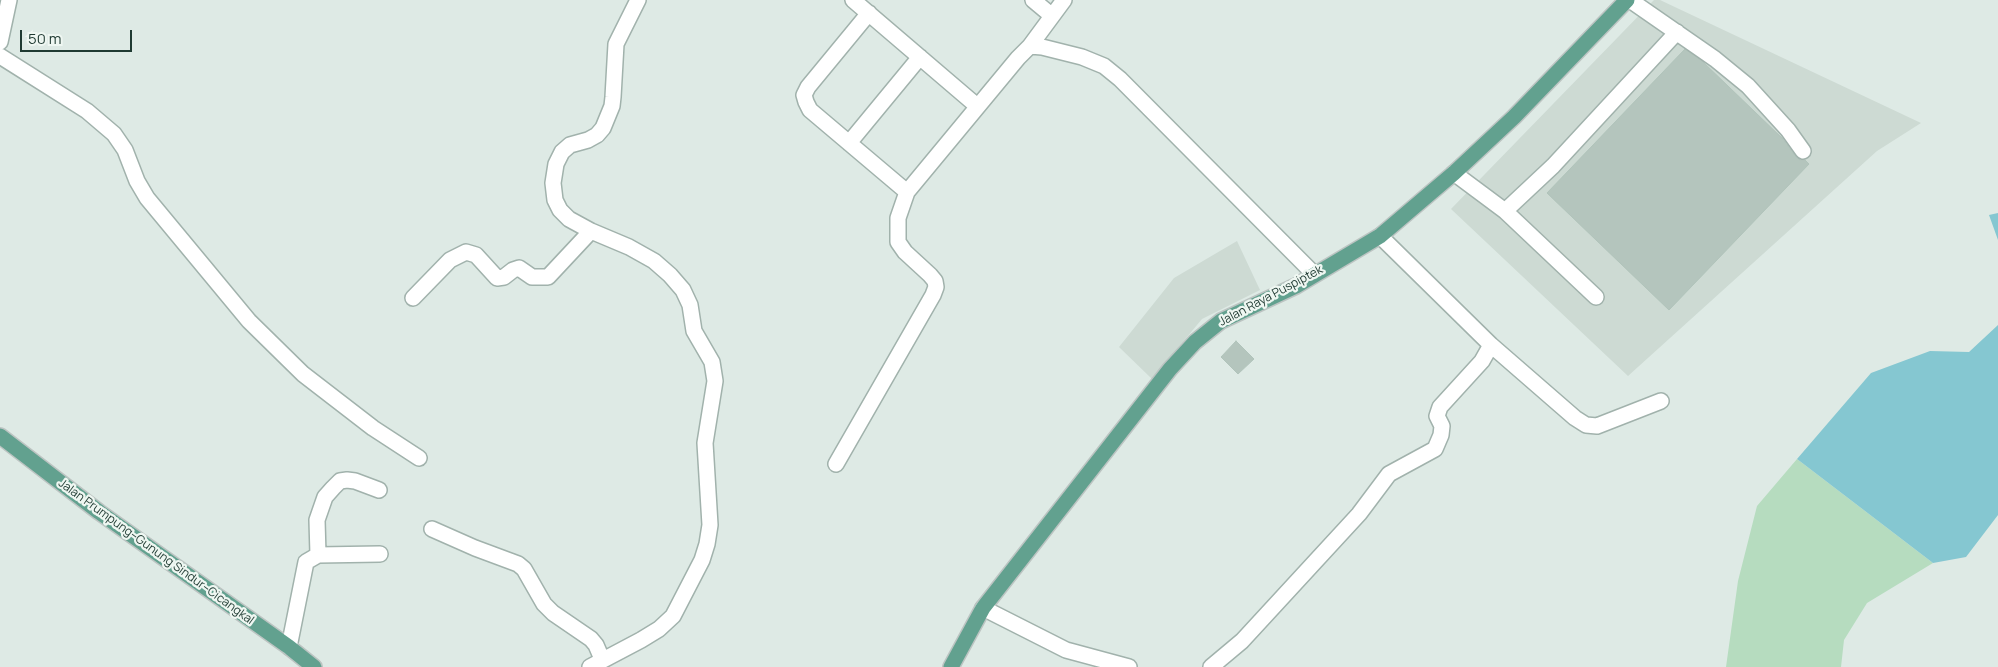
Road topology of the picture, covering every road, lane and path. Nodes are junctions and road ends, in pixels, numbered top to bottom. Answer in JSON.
{"nodes":[{"id":1,"x":9,"y":0,"type":"edge"},
{"id":2,"x":638,"y":0,"type":"edge"},
{"id":3,"x":853,"y":0,"type":"edge"},
{"id":4,"x":1033,"y":0,"type":"edge"},
{"id":5,"x":1064,"y":0,"type":"edge"},
{"id":6,"x":1628,"y":0,"type":"edge"},
{"id":7,"x":868,"y":13,"type":"junction"},
{"id":8,"x":1052,"y":15,"type":"junction"},
{"id":9,"x":1677,"y":32,"type":"junction"},
{"id":10,"x":0,"y":42,"type":"edge"},
{"id":11,"x":1030,"y":46,"type":"junction"},
{"id":12,"x":0,"y":56,"type":"edge"},
{"id":13,"x":920,"y":57,"type":"junction"},
{"id":14,"x":977,"y":106,"type":"junction"},
{"id":15,"x":849,"y":142,"type":"junction"},
{"id":16,"x":1803,"y":151,"type":"dead end"},
{"id":17,"x":1454,"y":173,"type":"junction"},
{"id":18,"x":907,"y":192,"type":"junction"},
{"id":19,"x":1505,"y":211,"type":"junction"},
{"id":20,"x":591,"y":231,"type":"junction"},
{"id":21,"x":1380,"y":236,"type":"junction"},
{"id":22,"x":1314,"y":274,"type":"junction"},
{"id":23,"x":1596,"y":297,"type":"dead end"},
{"id":24,"x":413,"y":298,"type":"dead end"},
{"id":25,"x":1491,"y":345,"type":"junction"},
{"id":26,"x":1661,"y":401,"type":"dead end"},
{"id":27,"x":0,"y":436,"type":"edge"},
{"id":28,"x":419,"y":458,"type":"dead end"},
{"id":29,"x":836,"y":464,"type":"dead end"},
{"id":30,"x":379,"y":490,"type":"dead end"},
{"id":31,"x":432,"y":529,"type":"dead end"},
{"id":32,"x":380,"y":554,"type":"dead end"},
{"id":33,"x":318,"y":555,"type":"junction"},
{"id":34,"x":983,"y":608,"type":"junction"},
{"id":35,"x":289,"y":648,"type":"junction"},
{"id":36,"x":596,"y":663,"type":"edge"},
{"id":37,"x":314,"y":667,"type":"edge"},
{"id":38,"x":951,"y":667,"type":"edge"},
{"id":39,"x":1129,"y":667,"type":"edge"},
{"id":40,"x":1210,"y":667,"type":"edge"}],
"edges":[{"from":1,"to":10,"type":"street"},
{"from":2,"to":20,"type":"street"},
{"from":3,"to":7,"type":"street"},
{"from":4,"to":8,"type":"street"},
{"from":5,"to":8,"type":"street"},
{"from":6,"to":9,"type":"street"},
{"from":6,"to":17,"type":"main road","name":"Jalan Raya Puspiptek"},
{"from":7,"to":13,"type":"street"},
{"from":7,"to":15,"type":"street"},
{"from":8,"to":11,"type":"street"},
{"from":9,"to":16,"type":"street"},
{"from":9,"to":19,"type":"street"},
{"from":11,"to":14,"type":"street"},
{"from":11,"to":22,"type":"street"},
{"from":12,"to":28,"type":"street"},
{"from":13,"to":14,"type":"street"},
{"from":13,"to":15,"type":"street"},
{"from":14,"to":18,"type":"street"},
{"from":15,"to":18,"type":"street"},
{"from":17,"to":19,"type":"street"},
{"from":17,"to":21,"type":"main road","name":"Jalan Raya Puspiptek"},
{"from":18,"to":29,"type":"street"},
{"from":19,"to":23,"type":"street"},
{"from":20,"to":24,"type":"street"},
{"from":20,"to":36,"type":"street"},
{"from":21,"to":22,"type":"main road","name":"Jalan Raya Puspiptek"},
{"from":21,"to":25,"type":"street"},
{"from":22,"to":34,"type":"main road","name":"Jalan Raya Puspiptek"},
{"from":25,"to":26,"type":"street"},
{"from":25,"to":40,"type":"street"},
{"from":27,"to":35,"type":"main road","name":"Jalan Prumpung–Gunung Sindur–Cicangkal"},
{"from":30,"to":33,"type":"street"},
{"from":31,"to":36,"type":"street"},
{"from":32,"to":33,"type":"street"},
{"from":33,"to":35,"type":"street"},
{"from":34,"to":38,"type":"main road","name":"Jalan Raya Puspiptek"},
{"from":34,"to":39,"type":"street"},
{"from":35,"to":37,"type":"main road","name":"Jalan Prumpung–Gunung Sindur–Cicangkal"}]}
